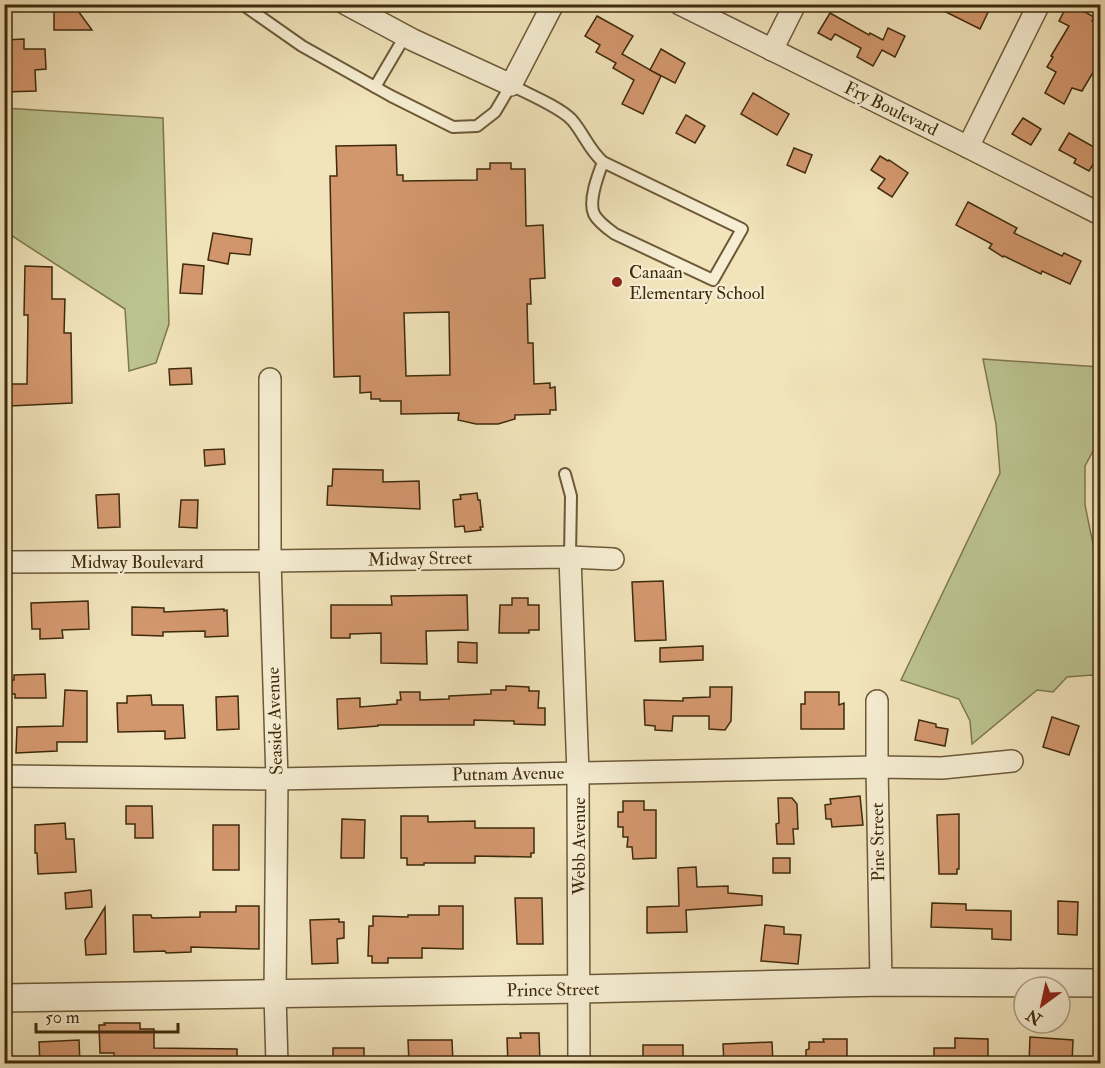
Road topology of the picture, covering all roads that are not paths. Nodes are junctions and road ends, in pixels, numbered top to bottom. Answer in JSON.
{"nodes":[{"id":1,"x":242,"y":4,"type":"edge"},
{"id":2,"x":345,"y":4,"type":"edge"},
{"id":3,"x":553,"y":4,"type":"edge"},
{"id":4,"x":680,"y":4,"type":"edge"},
{"id":5,"x":795,"y":4,"type":"edge"},
{"id":6,"x":1039,"y":4,"type":"edge"},
{"id":7,"x":405,"y":36,"type":"junction"},
{"id":8,"x":772,"y":50,"type":"junction"},
{"id":9,"x":511,"y":85,"type":"junction"},
{"id":10,"x":375,"y":87,"type":"junction"},
{"id":11,"x":968,"y":147,"type":"junction"},
{"id":12,"x":603,"y":162,"type":"junction"},
{"id":13,"x":1101,"y":214,"type":"edge"},
{"id":14,"x":270,"y":379,"type":"dead end"},
{"id":15,"x":566,"y":474,"type":"dead end"},
{"id":16,"x":570,"y":557,"type":"junction"},
{"id":17,"x":613,"y":559,"type":"dead end"},
{"id":18,"x":270,"y":561,"type":"junction"},
{"id":19,"x":4,"y":562,"type":"edge"},
{"id":20,"x":877,"y":701,"type":"dead end"},
{"id":21,"x":1012,"y":761,"type":"dead end"},
{"id":22,"x":877,"y":767,"type":"junction"},
{"id":23,"x":578,"y":773,"type":"junction"},
{"id":24,"x":4,"y":776,"type":"edge"},
{"id":25,"x":277,"y":779,"type":"junction"},
{"id":26,"x":881,"y":982,"type":"junction"},
{"id":27,"x":1101,"y":983,"type":"edge"},
{"id":28,"x":580,"y":989,"type":"junction"},
{"id":29,"x":275,"y":993,"type":"junction"},
{"id":30,"x":4,"y":998,"type":"edge"},
{"id":31,"x":277,"y":1064,"type":"edge"},
{"id":32,"x":579,"y":1064,"type":"edge"}],
"edges":[{"from":1,"to":10,"type":"lane"},
{"from":2,"to":7,"type":"street"},
{"from":3,"to":9,"type":"street"},
{"from":4,"to":8,"type":"street","name":"Fry Boulevard"},
{"from":5,"to":8,"type":"street"},
{"from":6,"to":11,"type":"street"},
{"from":7,"to":9,"type":"street"},
{"from":7,"to":10,"type":"lane"},
{"from":8,"to":11,"type":"street","name":"Fry Boulevard"},
{"from":9,"to":10,"type":"lane"},
{"from":9,"to":12,"type":"lane"},
{"from":11,"to":13,"type":"street","name":"Fry Boulevard"},
{"from":12,"to":12,"type":"lane"},
{"from":14,"to":18,"type":"street","name":"Seaside Avenue"},
{"from":15,"to":16,"type":"lane"},
{"from":16,"to":17,"type":"street","name":"Midway Street"},
{"from":16,"to":18,"type":"street","name":"Midway Street"},
{"from":16,"to":23,"type":"street","name":"Webb Avenue"},
{"from":18,"to":19,"type":"street","name":"Midway Boulevard"},
{"from":18,"to":25,"type":"street","name":"Seaside Avenue"},
{"from":20,"to":22,"type":"street","name":"Pine Street"},
{"from":21,"to":22,"type":"street","name":"Putnam Avenue"},
{"from":22,"to":23,"type":"street","name":"Putnam Avenue"},
{"from":22,"to":26,"type":"street","name":"Pine Street"},
{"from":23,"to":25,"type":"street","name":"Putnam Avenue"},
{"from":23,"to":28,"type":"street","name":"Webb Avenue"},
{"from":24,"to":25,"type":"street","name":"Putnam Avenue"},
{"from":25,"to":29,"type":"street","name":"Seaside Avenue"},
{"from":26,"to":27,"type":"street","name":"Prince Street"},
{"from":26,"to":28,"type":"street","name":"Prince Street"},
{"from":28,"to":29,"type":"street","name":"Prince Street"},
{"from":28,"to":32,"type":"street","name":"Webb Avenue"},
{"from":29,"to":30,"type":"street","name":"Prince Street"},
{"from":29,"to":31,"type":"street","name":"Seaside Avenue"}]}
